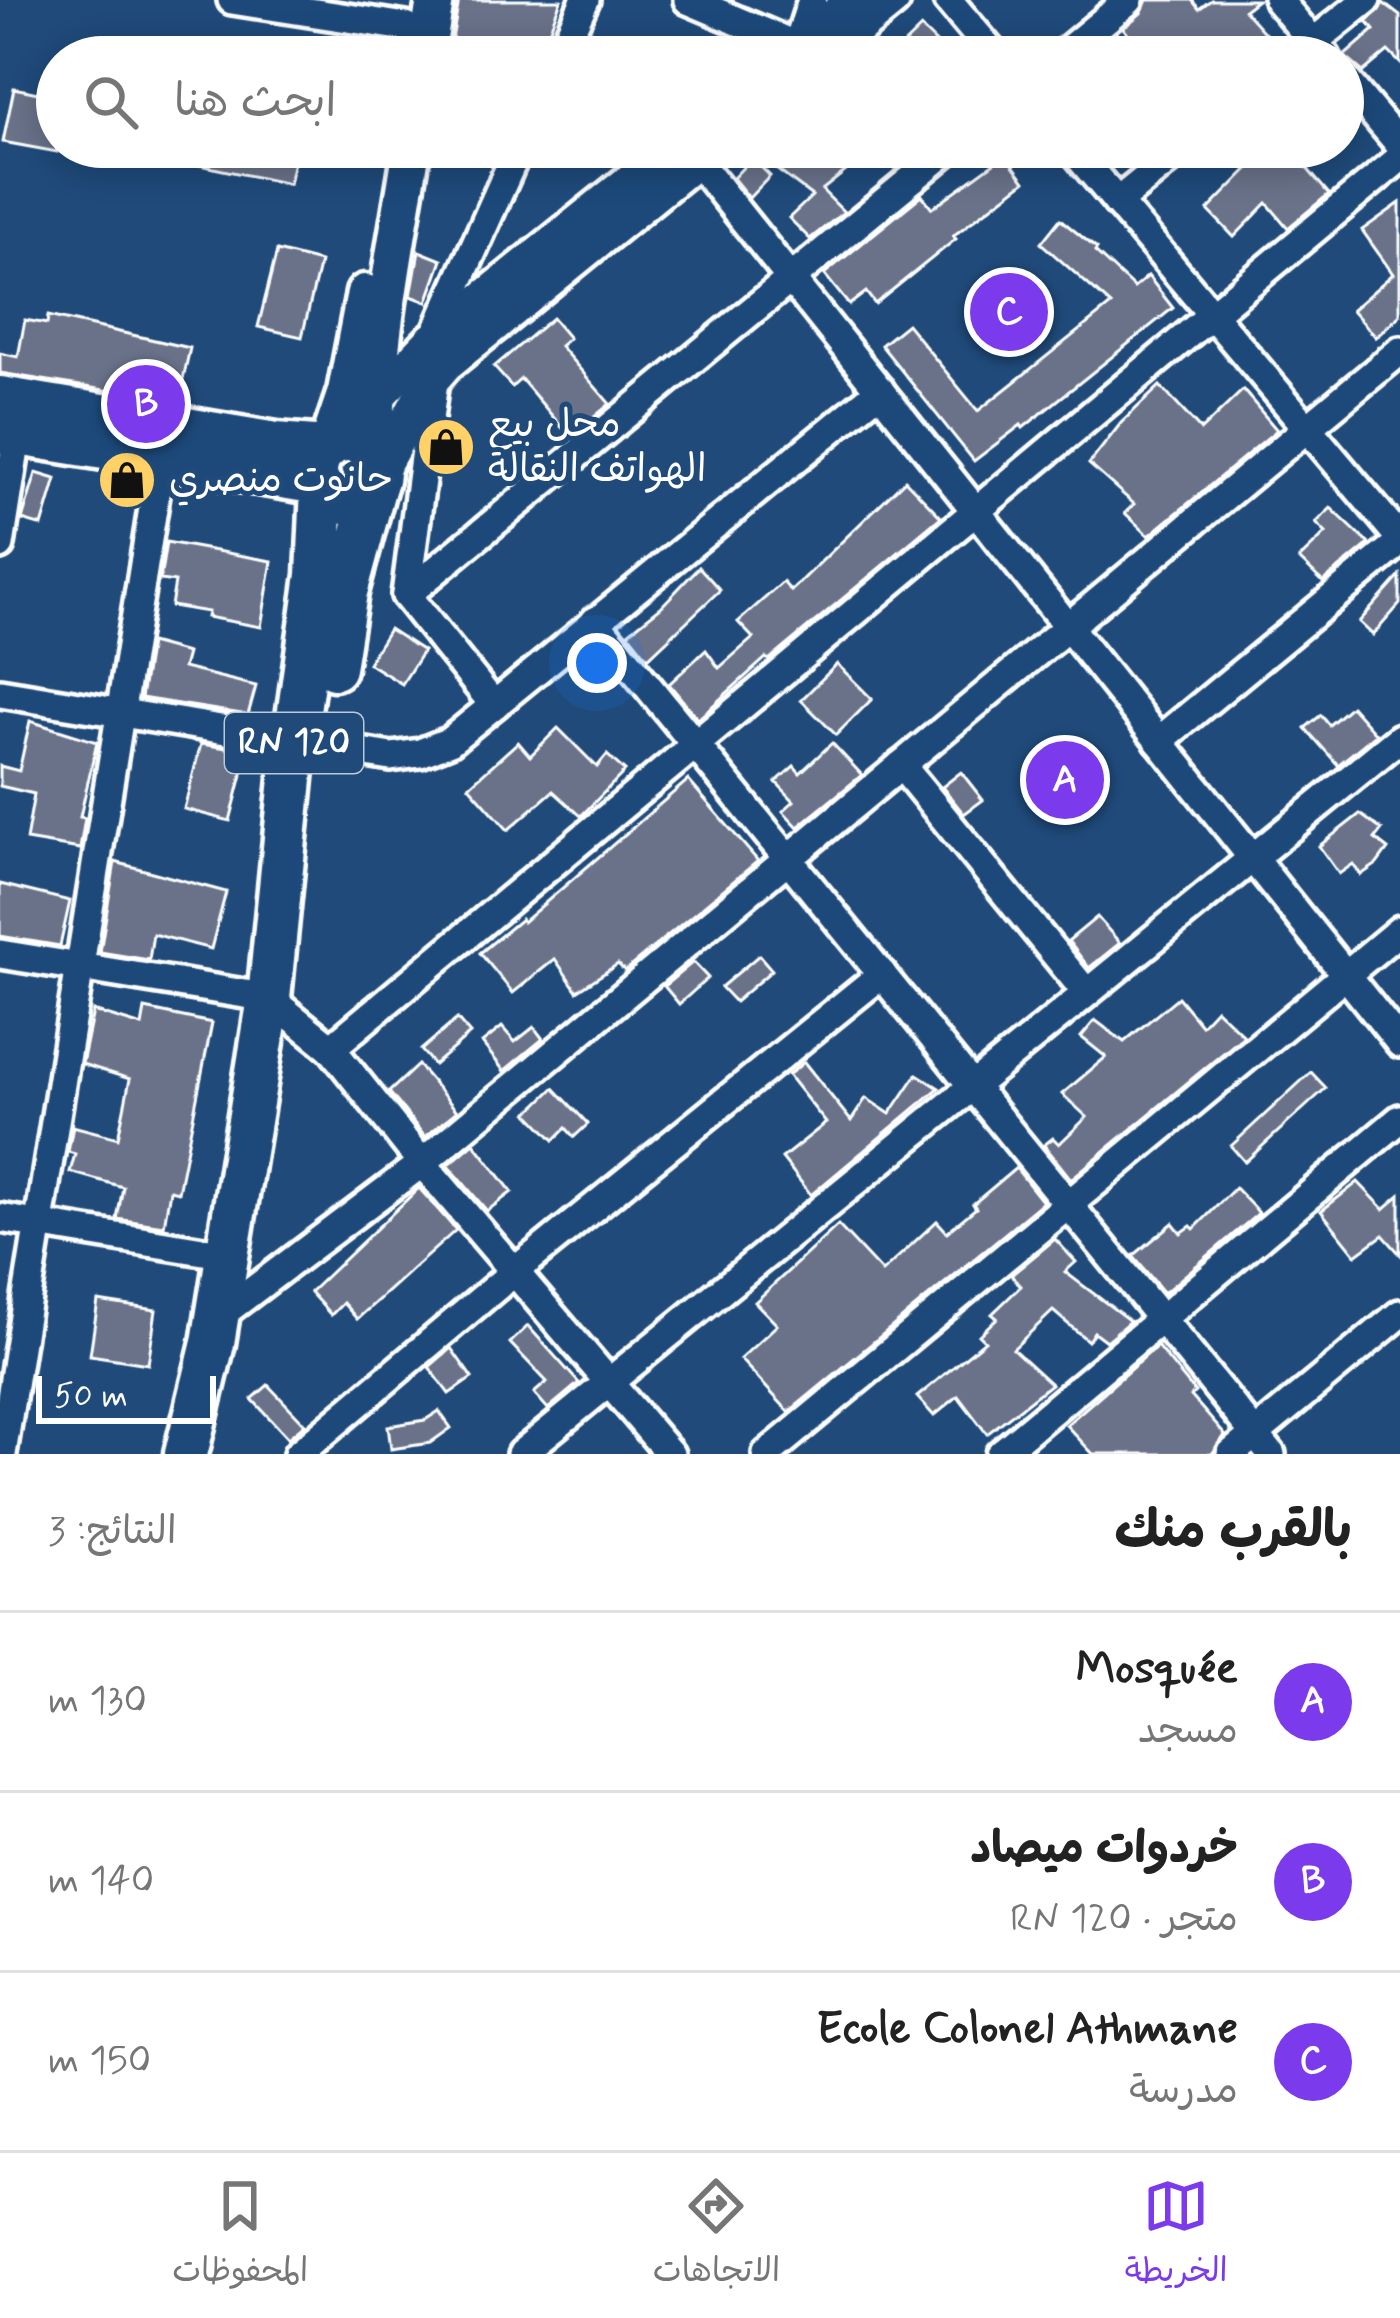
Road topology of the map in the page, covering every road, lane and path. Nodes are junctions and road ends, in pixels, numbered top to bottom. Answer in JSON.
{"nodes":[{"id":1,"x":232,"y":0,"type":"edge"},
{"id":2,"x":435,"y":0,"type":"edge"},
{"id":3,"x":585,"y":0,"type":"edge"},
{"id":4,"x":688,"y":0,"type":"edge"},
{"id":5,"x":812,"y":0,"type":"edge"},
{"id":6,"x":854,"y":0,"type":"edge"},
{"id":7,"x":893,"y":0,"type":"edge"},
{"id":8,"x":948,"y":0,"type":"edge"},
{"id":9,"x":1129,"y":0,"type":"edge"},
{"id":10,"x":1278,"y":0,"type":"edge"},
{"id":11,"x":1366,"y":0,"type":"edge"},
{"id":12,"x":411,"y":35,"type":"edge"},
{"id":13,"x":569,"y":36,"type":"edge"},
{"id":14,"x":765,"y":36,"type":"edge"},
{"id":15,"x":805,"y":36,"type":"edge"},
{"id":16,"x":818,"y":36,"type":"edge"},
{"id":17,"x":831,"y":36,"type":"edge"},
{"id":18,"x":978,"y":36,"type":"edge"},
{"id":19,"x":1085,"y":36,"type":"edge"},
{"id":20,"x":1302,"y":36,"type":"edge"},
{"id":21,"x":1329,"y":36,"type":"edge"},
{"id":22,"x":1364,"y":102,"type":"edge"},
{"id":23,"x":1400,"y":145,"type":"edge"},
{"id":24,"x":1400,"y":158,"type":"edge"},
{"id":25,"x":384,"y":168,"type":"edge"},
{"id":26,"x":409,"y":168,"type":"edge"},
{"id":27,"x":510,"y":168,"type":"edge"},
{"id":28,"x":671,"y":168,"type":"edge"},
{"id":29,"x":675,"y":168,"type":"edge"},
{"id":30,"x":705,"y":168,"type":"edge"},
{"id":31,"x":926,"y":168,"type":"edge"},
{"id":32,"x":1089,"y":168,"type":"edge"},
{"id":33,"x":1159,"y":168,"type":"edge"},
{"id":34,"x":1117,"y":202,"type":"junction"},
{"id":35,"x":791,"y":280,"type":"junction"},
{"id":36,"x":1212,"y":316,"type":"junction"},
{"id":37,"x":434,"y":339,"type":"junction"},
{"id":38,"x":1400,"y":351,"type":"edge"},
{"id":39,"x":435,"y":376,"type":"junction"},
{"id":40,"x":880,"y":391,"type":"junction"},
{"id":41,"x":377,"y":394,"type":"junction"},
{"id":42,"x":10,"y":416,"type":"edge"},
{"id":43,"x":1307,"y":428,"type":"junction"},
{"id":44,"x":161,"y":458,"type":"junction"},
{"id":45,"x":325,"y":466,"type":"junction"},
{"id":46,"x":376,"y":474,"type":"junction"},
{"id":47,"x":977,"y":512,"type":"junction"},
{"id":48,"x":1400,"y":540,"type":"edge"},
{"id":49,"x":0,"y":545,"type":"edge"},
{"id":50,"x":406,"y":595,"type":"junction"},
{"id":51,"x":595,"y":621,"type":"junction"},
{"id":52,"x":1068,"y":627,"type":"junction"},
{"id":53,"x":0,"y":693,"type":"edge"},
{"id":54,"x":494,"y":705,"type":"junction"},
{"id":55,"x":121,"y":712,"type":"junction"},
{"id":56,"x":1400,"y":738,"type":"edge"},
{"id":57,"x":308,"y":741,"type":"junction"},
{"id":58,"x":1159,"y":741,"type":"junction"},
{"id":59,"x":696,"y":745,"type":"junction"},
{"id":60,"x":901,"y":765,"type":"junction"},
{"id":61,"x":1252,"y":857,"type":"junction"},
{"id":62,"x":788,"y":858,"type":"junction"},
{"id":63,"x":1400,"y":930,"type":"edge"},
{"id":64,"x":0,"y":954,"type":"edge"},
{"id":65,"x":80,"y":968,"type":"junction"},
{"id":66,"x":882,"y":974,"type":"junction"},
{"id":67,"x":1346,"y":974,"type":"junction"},
{"id":68,"x":1086,"y":992,"type":"junction"},
{"id":69,"x":269,"y":998,"type":"junction"},
{"id":70,"x":1400,"y":1043,"type":"edge"},
{"id":71,"x":331,"y":1048,"type":"junction"},
{"id":72,"x":972,"y":1084,"type":"junction"},
{"id":73,"x":1400,"y":1119,"type":"edge"},
{"id":74,"x":422,"y":1163,"type":"junction"},
{"id":75,"x":1069,"y":1204,"type":"junction"},
{"id":76,"x":0,"y":1218,"type":"edge"},
{"id":77,"x":38,"y":1224,"type":"junction"},
{"id":78,"x":228,"y":1255,"type":"junction"},
{"id":79,"x":515,"y":1271,"type":"junction"},
{"id":80,"x":1400,"y":1314,"type":"edge"},
{"id":81,"x":1162,"y":1320,"type":"junction"},
{"id":82,"x":215,"y":1330,"type":"junction"},
{"id":83,"x":609,"y":1380,"type":"junction"},
{"id":84,"x":1262,"y":1444,"type":"edge"},
{"id":85,"x":2,"y":1454,"type":"edge"},
{"id":86,"x":186,"y":1454,"type":"edge"},
{"id":87,"x":209,"y":1454,"type":"edge"},
{"id":88,"x":298,"y":1454,"type":"edge"},
{"id":89,"x":521,"y":1454,"type":"edge"},
{"id":90,"x":670,"y":1454,"type":"edge"},
{"id":91,"x":767,"y":1454,"type":"edge"},
{"id":92,"x":1000,"y":1454,"type":"edge"},
{"id":93,"x":1231,"y":1454,"type":"edge"}],
"edges":[{"from":1,"to":12,"type":"street"},
{"from":2,"to":12,"type":"main road"},
{"from":3,"to":13,"type":"street"},
{"from":4,"to":14,"type":"street"},
{"from":5,"to":15,"type":"street"},
{"from":6,"to":16,"type":"street"},
{"from":7,"to":17,"type":"street"},
{"from":8,"to":18,"type":"street"},
{"from":9,"to":19,"type":"street"},
{"from":10,"to":20,"type":"street"},
{"from":11,"to":21,"type":"street"},
{"from":22,"to":23,"type":"street"},
{"from":24,"to":36,"type":"street"},
{"from":25,"to":45,"type":"main road"},
{"from":26,"to":41,"type":"main road"},
{"from":27,"to":37,"type":"street"},
{"from":28,"to":37,"type":"street"},
{"from":29,"to":39,"type":"street"},
{"from":30,"to":35,"type":"street"},
{"from":31,"to":35,"type":"street"},
{"from":32,"to":34,"type":"street"},
{"from":33,"to":34,"type":"street"},
{"from":34,"to":36,"type":"street"},
{"from":35,"to":40,"type":"street"},
{"from":35,"to":50,"type":"street"},
{"from":36,"to":43,"type":"street"},
{"from":36,"to":47,"type":"street"},
{"from":37,"to":41,"type":"street"},
{"from":38,"to":43,"type":"street"},
{"from":39,"to":46,"type":"street"},
{"from":39,"to":50,"type":"street"},
{"from":40,"to":47,"type":"street"},
{"from":40,"to":51,"type":"street"},
{"from":41,"to":45,"type":"street"},
{"from":41,"to":46,"type":"main road"},
{"from":42,"to":44,"type":"main road"},
{"from":42,"to":45,"type":"main road"},
{"from":42,"to":49,"type":"street"},
{"from":43,"to":48,"type":"street"},
{"from":43,"to":52,"type":"street"},
{"from":44,"to":45,"type":"main road"},
{"from":44,"to":55,"type":"street"},
{"from":45,"to":46,"type":"main road"},
{"from":45,"to":57,"type":"main road","number":"RN 120"},
{"from":46,"to":57,"type":"main road","name":"RN 120"},
{"from":47,"to":52,"type":"street"},
{"from":47,"to":59,"type":"street"},
{"from":48,"to":58,"type":"street"},
{"from":50,"to":54,"type":"street"},
{"from":51,"to":54,"type":"street"},
{"from":51,"to":59,"type":"street"},
{"from":52,"to":58,"type":"street"},
{"from":52,"to":60,"type":"street"},
{"from":53,"to":55,"type":"street"},
{"from":54,"to":57,"type":"street"},
{"from":55,"to":57,"type":"street"},
{"from":55,"to":65,"type":"street"},
{"from":56,"to":61,"type":"street"},
{"from":57,"to":69,"type":"main road","number":"RN 120"},
{"from":58,"to":61,"type":"street"},
{"from":59,"to":62,"type":"street"},
{"from":59,"to":71,"type":"street"},
{"from":60,"to":62,"type":"street"},
{"from":60,"to":68,"type":"street"},
{"from":61,"to":67,"type":"street"},
{"from":61,"to":68,"type":"street"},
{"from":62,"to":66,"type":"street"},
{"from":62,"to":74,"type":"street"},
{"from":63,"to":67,"type":"street"},
{"from":64,"to":65,"type":"street"},
{"from":65,"to":69,"type":"street"},
{"from":65,"to":77,"type":"street"},
{"from":66,"to":72,"type":"street"},
{"from":66,"to":79,"type":"street"},
{"from":67,"to":70,"type":"street"},
{"from":67,"to":75,"type":"street"},
{"from":68,"to":72,"type":"street"},
{"from":69,"to":71,"type":"street"},
{"from":69,"to":78,"type":"main road","number":"RN 120"},
{"from":71,"to":74,"type":"street"},
{"from":72,"to":75,"type":"street"},
{"from":72,"to":83,"type":"street"},
{"from":73,"to":81,"type":"street"},
{"from":74,"to":79,"type":"street"},
{"from":74,"to":82,"type":"street"},
{"from":75,"to":81,"type":"street"},
{"from":75,"to":91,"type":"street"},
{"from":76,"to":77,"type":"street"},
{"from":77,"to":78,"type":"street"},
{"from":77,"to":85,"type":"street"},
{"from":78,"to":82,"type":"main road","number":"RN 120"},
{"from":79,"to":83,"type":"street"},
{"from":79,"to":88,"type":"street"},
{"from":80,"to":84,"type":"street"},
{"from":81,"to":84,"type":"street"},
{"from":81,"to":92,"type":"street"},
{"from":82,"to":86,"type":"main road","number":"RN 120"},
{"from":82,"to":87,"type":"main road"},
{"from":83,"to":89,"type":"street"},
{"from":83,"to":90,"type":"street"},
{"from":84,"to":93,"type":"street"}]}
